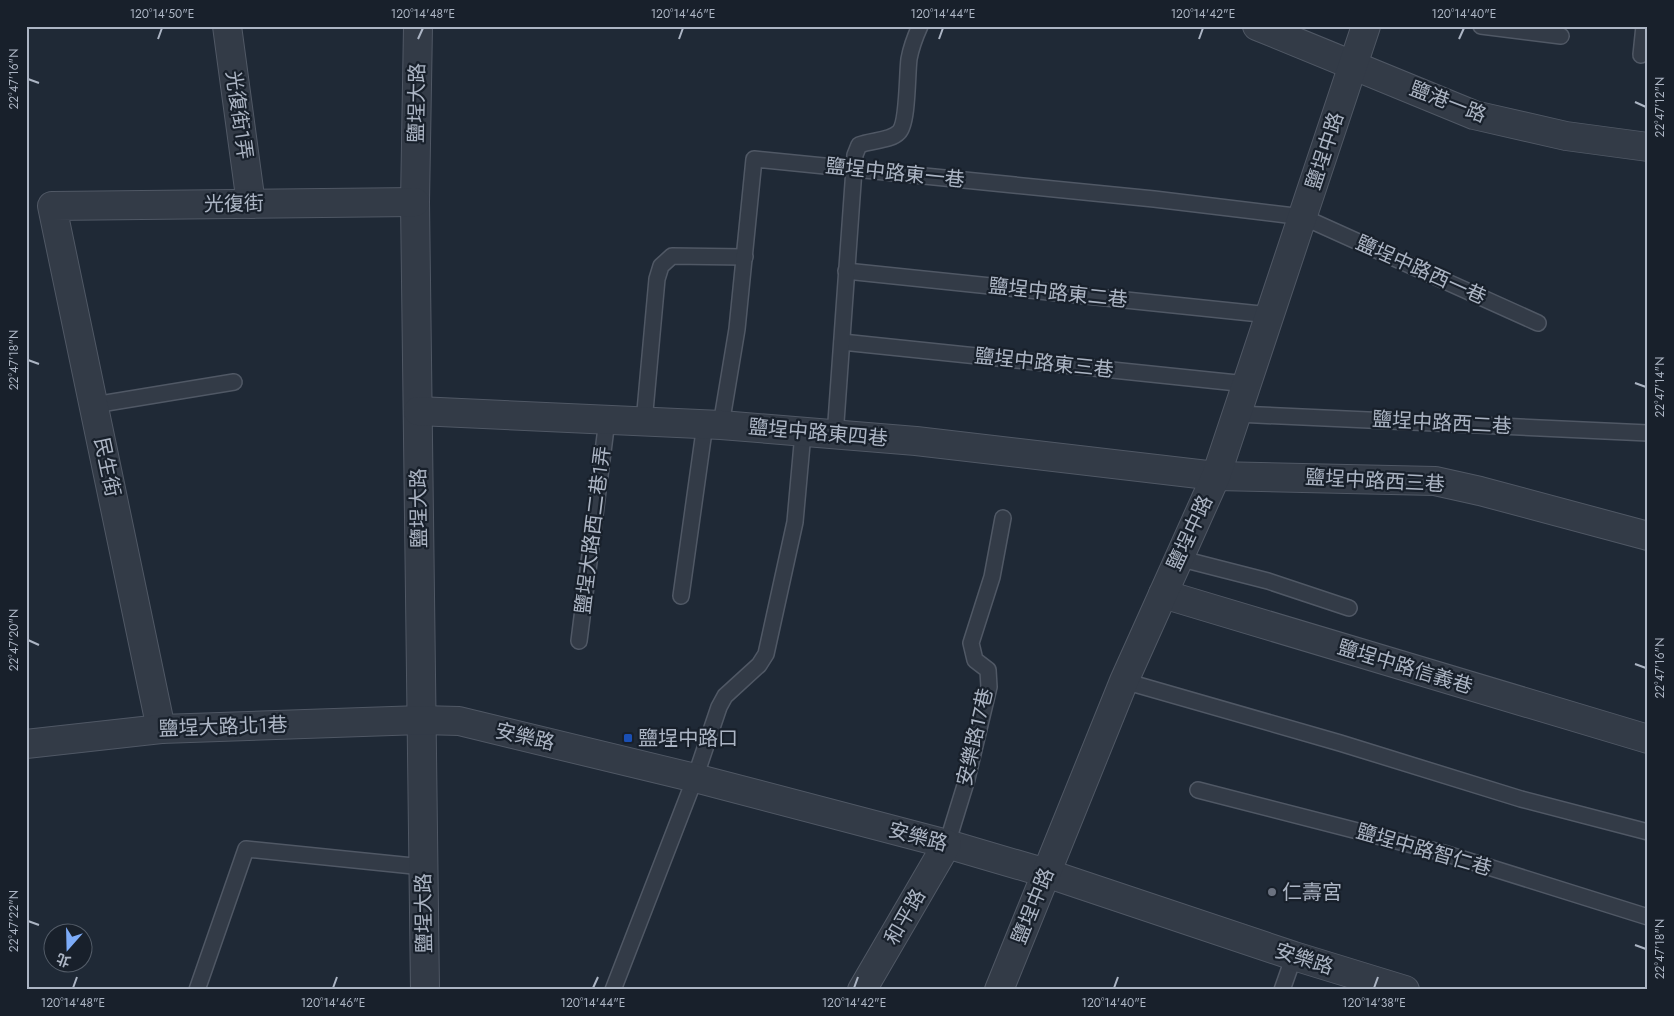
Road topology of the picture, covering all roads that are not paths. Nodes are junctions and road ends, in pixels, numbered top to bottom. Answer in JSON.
{"nodes":[{"id":1,"x":228,"y":26,"type":"edge"},
{"id":2,"x":418,"y":26,"type":"edge"},
{"id":3,"x":920,"y":26,"type":"edge"},
{"id":4,"x":1257,"y":26,"type":"edge"},
{"id":5,"x":1366,"y":26,"type":"edge"},
{"id":6,"x":1481,"y":26,"type":"edge"},
{"id":7,"x":1644,"y":26,"type":"edge"},
{"id":8,"x":1561,"y":36,"type":"dead end"},
{"id":9,"x":1641,"y":55,"type":"dead end"},
{"id":10,"x":1354,"y":65,"type":"junction"},
{"id":11,"x":1648,"y":147,"type":"edge"},
{"id":12,"x":853,"y":169,"type":"junction"},
{"id":13,"x":415,"y":202,"type":"junction"},
{"id":14,"x":251,"y":204,"type":"junction"},
{"id":15,"x":52,"y":206,"type":"joint"},
{"id":16,"x":1303,"y":217,"type":"junction"},
{"id":17,"x":745,"y":257,"type":"junction"},
{"id":18,"x":846,"y":271,"type":"junction"},
{"id":19,"x":1270,"y":314,"type":"junction"},
{"id":20,"x":1538,"y":323,"type":"dead end"},
{"id":21,"x":842,"y":342,"type":"junction"},
{"id":22,"x":234,"y":382,"type":"dead end"},
{"id":23,"x":1247,"y":384,"type":"junction"},
{"id":24,"x":94,"y":405,"type":"junction"},
{"id":25,"x":418,"y":411,"type":"junction"},
{"id":26,"x":1237,"y":414,"type":"junction"},
{"id":27,"x":607,"y":420,"type":"junction"},
{"id":28,"x":644,"y":422,"type":"junction"},
{"id":29,"x":713,"y":425,"type":"junction"},
{"id":30,"x":803,"y":433,"type":"junction"},
{"id":31,"x":1648,"y":433,"type":"edge"},
{"id":32,"x":835,"y":436,"type":"junction"},
{"id":33,"x":1216,"y":476,"type":"junction"},
{"id":34,"x":1003,"y":518,"type":"dead end"},
{"id":35,"x":1648,"y":536,"type":"edge"},
{"id":36,"x":1178,"y":558,"type":"junction"},
{"id":37,"x":1162,"y":594,"type":"junction"},
{"id":38,"x":681,"y":596,"type":"dead end"},
{"id":39,"x":1349,"y":608,"type":"dead end"},
{"id":40,"x":579,"y":641,"type":"dead end"},
{"id":41,"x":1124,"y":681,"type":"junction"},
{"id":42,"x":421,"y":720,"type":"junction"},
{"id":43,"x":161,"y":729,"type":"junction"},
{"id":44,"x":1648,"y":739,"type":"edge"},
{"id":45,"x":26,"y":744,"type":"edge"},
{"id":46,"x":695,"y":778,"type":"junction"},
{"id":47,"x":1198,"y":790,"type":"dead end"},
{"id":48,"x":1648,"y":832,"type":"edge"},
{"id":49,"x":947,"y":844,"type":"junction"},
{"id":50,"x":423,"y":867,"type":"junction"},
{"id":51,"x":1046,"y":873,"type":"junction"},
{"id":52,"x":1648,"y":917,"type":"edge"},
{"id":53,"x":1294,"y":956,"type":"junction"},
{"id":54,"x":198,"y":990,"type":"edge"},
{"id":55,"x":425,"y":990,"type":"edge"},
{"id":56,"x":613,"y":990,"type":"edge"},
{"id":57,"x":862,"y":990,"type":"edge"},
{"id":58,"x":999,"y":990,"type":"edge"},
{"id":59,"x":1282,"y":990,"type":"edge"},
{"id":60,"x":1405,"y":990,"type":"edge"}],
"edges":[{"from":1,"to":14,"type":"street","name":"光復街1弄"},
{"from":2,"to":13,"type":"street","name":"鹽埕大路"},
{"from":3,"to":12,"type":"lane"},
{"from":4,"to":10,"type":"street","name":"鹽港一路"},
{"from":5,"to":10,"type":"street","name":"鹽埕中路"},
{"from":6,"to":8,"type":"lane"},
{"from":7,"to":9,"type":"lane"},
{"from":10,"to":11,"type":"street","name":"鹽港一路"},
{"from":10,"to":16,"type":"street","name":"鹽埕中路"},
{"from":12,"to":16,"type":"lane","name":"鹽埕中路東一巷"},
{"from":12,"to":17,"type":"lane","name":"鹽埕中路東一巷"},
{"from":12,"to":18,"type":"lane"},
{"from":13,"to":14,"type":"street","name":"光復街"},
{"from":13,"to":25,"type":"street","name":"鹽埕大路"},
{"from":14,"to":15,"type":"street","name":"光復街"},
{"from":15,"to":24,"type":"street","name":"民生街"},
{"from":16,"to":19,"type":"street","name":"鹽埕中路"},
{"from":16,"to":20,"type":"lane","name":"鹽埕中路西一巷"},
{"from":17,"to":28,"type":"lane"},
{"from":17,"to":29,"type":"lane","name":"鹽埕中路東一巷"},
{"from":18,"to":19,"type":"lane","name":"鹽埕中路東二巷"},
{"from":18,"to":21,"type":"lane"},
{"from":19,"to":23,"type":"street","name":"鹽埕中路"},
{"from":21,"to":23,"type":"lane","name":"鹽埕中路東三巷"},
{"from":21,"to":32,"type":"lane"},
{"from":22,"to":24,"type":"lane"},
{"from":23,"to":26,"type":"street","name":"鹽埕中路"},
{"from":24,"to":43,"type":"street","name":"民生街"},
{"from":25,"to":27,"type":"street","name":"鹽埕中路東四巷"},
{"from":25,"to":42,"type":"street","name":"鹽埕大路"},
{"from":26,"to":31,"type":"lane","name":"鹽埕中路西二巷"},
{"from":26,"to":33,"type":"street","name":"鹽埕中路"},
{"from":27,"to":28,"type":"street","name":"鹽埕中路東四巷"},
{"from":27,"to":40,"type":"lane","name":"鹽埕大路西二巷1弄"},
{"from":28,"to":29,"type":"street","name":"鹽埕中路東四巷"},
{"from":29,"to":30,"type":"street","name":"鹽埕中路東四巷"},
{"from":29,"to":38,"type":"lane","name":"鹽埕中路東一巷"},
{"from":30,"to":32,"type":"street","name":"鹽埕中路東四巷"},
{"from":30,"to":46,"type":"lane"},
{"from":32,"to":33,"type":"street","name":"鹽埕中路東四巷"},
{"from":33,"to":35,"type":"street","name":"鹽埕中路西三巷"},
{"from":33,"to":36,"type":"street","name":"鹽埕中路"},
{"from":34,"to":49,"type":"lane","name":"安樂路17巷"},
{"from":36,"to":37,"type":"street","name":"鹽埕中路"},
{"from":36,"to":39,"type":"lane"},
{"from":37,"to":41,"type":"street","name":"鹽埕中路"},
{"from":37,"to":44,"type":"street","name":"鹽埕中路信義巷"},
{"from":41,"to":48,"type":"lane"},
{"from":41,"to":51,"type":"street","name":"鹽埕中路"},
{"from":42,"to":43,"type":"street","name":"鹽埕大路北1巷"},
{"from":42,"to":46,"type":"street","name":"安樂路"},
{"from":42,"to":50,"type":"street","name":"鹽埕大路"},
{"from":43,"to":45,"type":"street","name":"鹽埕大路北1巷"},
{"from":46,"to":49,"type":"street","name":"安樂路"},
{"from":46,"to":56,"type":"lane"},
{"from":47,"to":52,"type":"lane","name":"鹽埕中路智仁巷"},
{"from":49,"to":51,"type":"street","name":"安樂路"},
{"from":49,"to":57,"type":"street","name":"和平路"},
{"from":50,"to":54,"type":"lane"},
{"from":50,"to":55,"type":"street","name":"鹽埕大路"},
{"from":51,"to":53,"type":"street","name":"安樂路"},
{"from":51,"to":58,"type":"street","name":"鹽埕中路"},
{"from":53,"to":59,"type":"lane"},
{"from":53,"to":60,"type":"street","name":"安樂路"}]}
